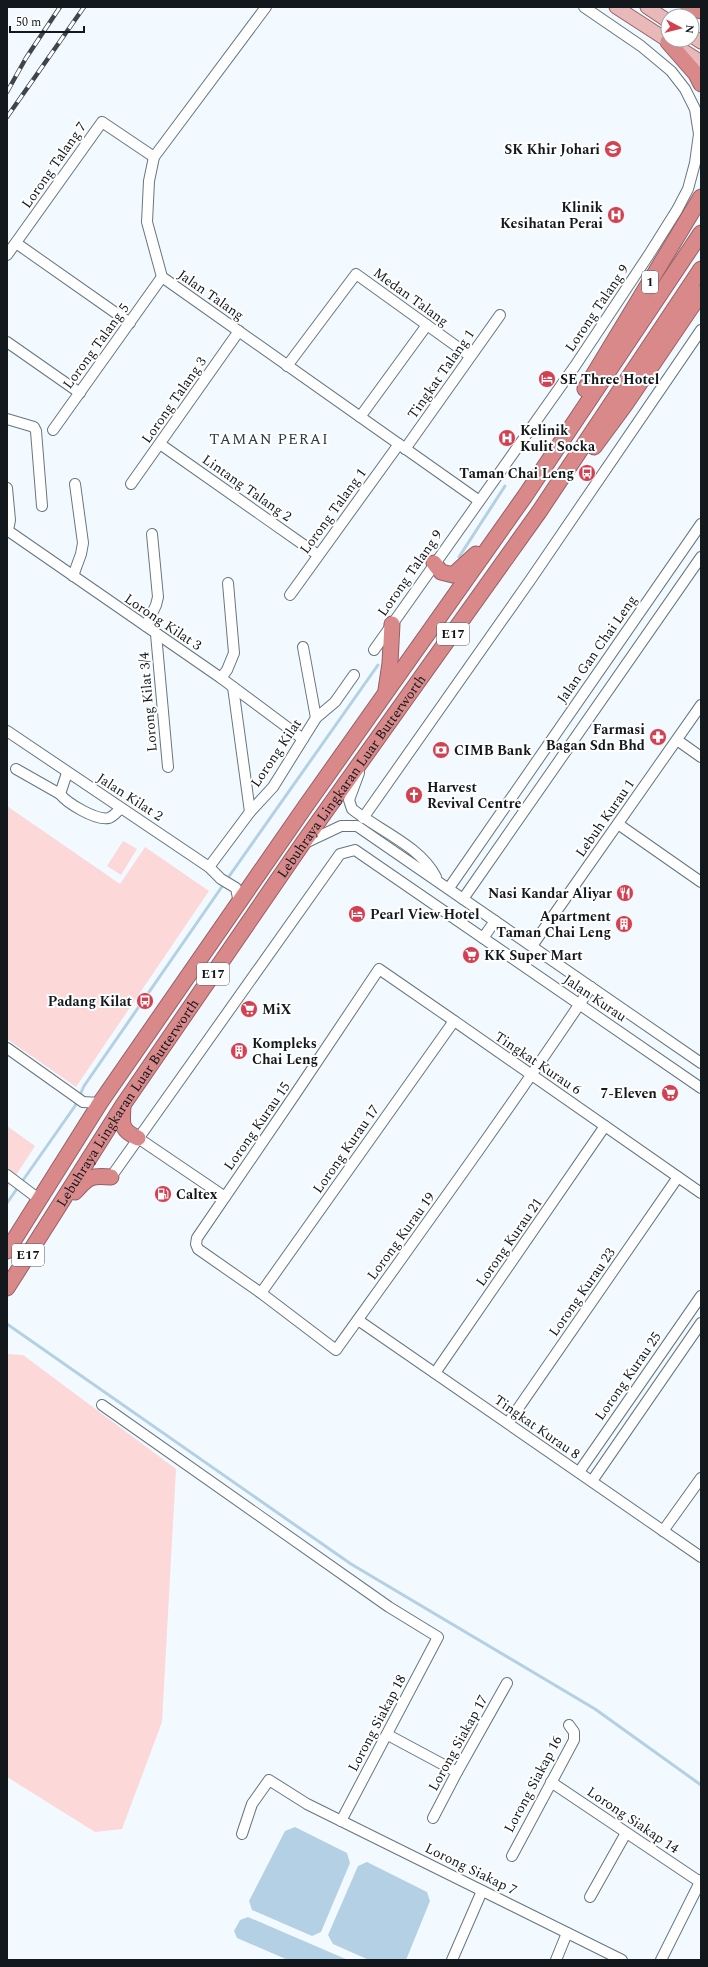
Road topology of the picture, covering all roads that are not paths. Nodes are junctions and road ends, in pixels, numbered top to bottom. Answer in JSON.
{"nodes":[{"id":1,"x":266,"y":7,"type":"edge"},
{"id":2,"x":584,"y":7,"type":"edge"},
{"id":3,"x":616,"y":7,"type":"edge"},
{"id":4,"x":647,"y":7,"type":"edge"},
{"id":5,"x":689,"y":7,"type":"edge"},
{"id":6,"x":701,"y":11,"type":"edge"},
{"id":7,"x":660,"y":16,"type":"edge"},
{"id":8,"x":660,"y":37,"type":"edge"},
{"id":9,"x":673,"y":48,"type":"edge"},
{"id":10,"x":678,"y":48,"type":"edge"},
{"id":11,"x":701,"y":62,"type":"edge"},
{"id":12,"x":701,"y":84,"type":"edge"},
{"id":13,"x":154,"y":157,"type":"junction"},
{"id":14,"x":701,"y":198,"type":"edge"},
{"id":15,"x":701,"y":233,"type":"edge"},
{"id":16,"x":16,"y":243,"type":"junction"},
{"id":17,"x":7,"y":255,"type":"edge"},
{"id":18,"x":701,"y":269,"type":"edge"},
{"id":19,"x":162,"y":277,"type":"junction"},
{"id":20,"x":701,"y":293,"type":"edge"},
{"id":21,"x":500,"y":315,"type":"dead end"},
{"id":22,"x":130,"y":323,"type":"junction"},
{"id":23,"x":427,"y":325,"type":"junction"},
{"id":24,"x":701,"y":330,"type":"edge"},
{"id":25,"x":239,"y":331,"type":"junction"},
{"id":26,"x":7,"y":342,"type":"edge"},
{"id":27,"x":470,"y":356,"type":"junction"},
{"id":28,"x":287,"y":366,"type":"junction"},
{"id":29,"x":80,"y":393,"type":"junction"},
{"id":30,"x":360,"y":417,"type":"junction"},
{"id":31,"x":7,"y":419,"type":"edge"},
{"id":32,"x":53,"y":430,"type":"dead end"},
{"id":33,"x":160,"y":444,"type":"junction"},
{"id":34,"x":402,"y":446,"type":"junction"},
{"id":35,"x":75,"y":484,"type":"dead end"},
{"id":36,"x":131,"y":484,"type":"dead end"},
{"id":37,"x":7,"y":488,"type":"edge"},
{"id":38,"x":525,"y":496,"type":"junction"},
{"id":39,"x":478,"y":500,"type":"junction"},
{"id":40,"x":42,"y":506,"type":"dead end"},
{"id":41,"x":539,"y":512,"type":"junction"},
{"id":42,"x":701,"y":524,"type":"edge"},
{"id":43,"x":7,"y":530,"type":"edge"},
{"id":44,"x":152,"y":534,"type":"dead end"},
{"id":45,"x":497,"y":534,"type":"junction"},
{"id":46,"x":697,"y":538,"type":"edge"},
{"id":47,"x":318,"y":555,"type":"junction"},
{"id":48,"x":701,"y":558,"type":"edge"},
{"id":49,"x":434,"y":563,"type":"junction"},
{"id":50,"x":73,"y":576,"type":"junction"},
{"id":51,"x":228,"y":583,"type":"dead end"},
{"id":52,"x":290,"y":595,"type":"dead end"},
{"id":53,"x":392,"y":624,"type":"junction"},
{"id":54,"x":146,"y":626,"type":"junction"},
{"id":55,"x":156,"y":634,"type":"junction"},
{"id":56,"x":303,"y":647,"type":"dead end"},
{"id":57,"x":374,"y":650,"type":"dead end"},
{"id":58,"x":354,"y":675,"type":"dead end"},
{"id":59,"x":221,"y":678,"type":"junction"},
{"id":60,"x":233,"y":687,"type":"junction"},
{"id":61,"x":386,"y":693,"type":"junction"},
{"id":62,"x":701,"y":705,"type":"edge"},
{"id":63,"x":316,"y":718,"type":"junction"},
{"id":64,"x":7,"y":731,"type":"edge"},
{"id":65,"x":302,"y":739,"type":"junction"},
{"id":66,"x":677,"y":740,"type":"junction"},
{"id":67,"x":367,"y":757,"type":"junction"},
{"id":68,"x":701,"y":757,"type":"edge"},
{"id":69,"x":168,"y":767,"type":"dead end"},
{"id":70,"x":16,"y":769,"type":"dead end"},
{"id":71,"x":67,"y":772,"type":"junction"},
{"id":72,"x":60,"y":794,"type":"junction"},
{"id":73,"x":121,"y":808,"type":"junction"},
{"id":74,"x":250,"y":812,"type":"junction"},
{"id":75,"x":363,"y":818,"type":"junction"},
{"id":76,"x":618,"y":824,"type":"junction"},
{"id":77,"x":303,"y":843,"type":"junction"},
{"id":78,"x":209,"y":867,"type":"junction"},
{"id":79,"x":438,"y":880,"type":"junction"},
{"id":80,"x":701,"y":882,"type":"edge"},
{"id":81,"x":448,"y":888,"type":"junction"},
{"id":82,"x":231,"y":889,"type":"junction"},
{"id":83,"x":463,"y":899,"type":"junction"},
{"id":84,"x":495,"y":921,"type":"junction"},
{"id":85,"x":483,"y":938,"type":"junction"},
{"id":86,"x":532,"y":946,"type":"junction"},
{"id":87,"x":379,"y":969,"type":"joint"},
{"id":88,"x":591,"y":987,"type":"junction"},
{"id":89,"x":579,"y":1005,"type":"junction"},
{"id":90,"x":454,"y":1021,"type":"junction"},
{"id":91,"x":7,"y":1048,"type":"edge"},
{"id":92,"x":701,"y":1062,"type":"edge"},
{"id":93,"x":531,"y":1075,"type":"junction"},
{"id":94,"x":701,"y":1088,"type":"edge"},
{"id":95,"x":78,"y":1098,"type":"junction"},
{"id":96,"x":100,"y":1103,"type":"junction"},
{"id":97,"x":123,"y":1105,"type":"junction"},
{"id":98,"x":86,"y":1125,"type":"junction"},
{"id":99,"x":606,"y":1126,"type":"junction"},
{"id":100,"x":138,"y":1138,"type":"junction"},
{"id":101,"x":111,"y":1177,"type":"joint"},
{"id":102,"x":678,"y":1177,"type":"junction"},
{"id":103,"x":14,"y":1180,"type":"edge"},
{"id":104,"x":701,"y":1193,"type":"edge"},
{"id":105,"x":225,"y":1197,"type":"junction"},
{"id":106,"x":40,"y":1200,"type":"junction"},
{"id":107,"x":49,"y":1222,"type":"junction"},
{"id":108,"x":197,"y":1238,"type":"joint"},
{"id":109,"x":7,"y":1251,"type":"edge"},
{"id":110,"x":7,"y":1288,"type":"edge"},
{"id":111,"x":261,"y":1293,"type":"junction"},
{"id":112,"x":701,"y":1296,"type":"edge"},
{"id":113,"x":358,"y":1320,"type":"junction"},
{"id":114,"x":701,"y":1322,"type":"edge"},
{"id":115,"x":435,"y":1373,"type":"junction"},
{"id":116,"x":102,"y":1405,"type":"dead end"},
{"id":117,"x":508,"y":1423,"type":"junction"},
{"id":118,"x":578,"y":1472,"type":"junction"},
{"id":119,"x":701,"y":1478,"type":"edge"},
{"id":120,"x":592,"y":1481,"type":"junction"},
{"id":121,"x":663,"y":1531,"type":"junction"},
{"id":122,"x":701,"y":1557,"type":"edge"},
{"id":123,"x":507,"y":1683,"type":"dead end"},
{"id":124,"x":569,"y":1725,"type":"dead end"},
{"id":125,"x":388,"y":1735,"type":"junction"},
{"id":126,"x":457,"y":1772,"type":"junction"},
{"id":127,"x":551,"y":1782,"type":"junction"},
{"id":128,"x":433,"y":1818,"type":"dead end"},
{"id":129,"x":341,"y":1821,"type":"junction"},
{"id":130,"x":242,"y":1834,"type":"dead end"},
{"id":131,"x":626,"y":1834,"type":"junction"},
{"id":132,"x":512,"y":1856,"type":"dead end"},
{"id":133,"x":701,"y":1881,"type":"edge"},
{"id":134,"x":482,"y":1891,"type":"junction"},
{"id":135,"x":590,"y":1897,"type":"dead end"},
{"id":136,"x":567,"y":1933,"type":"junction"},
{"id":137,"x":452,"y":1960,"type":"edge"},
{"id":138,"x":556,"y":1960,"type":"edge"},
{"id":139,"x":622,"y":1960,"type":"edge"},
{"id":140,"x":661,"y":1960,"type":"edge"}],
"edges":[{"from":1,"to":13,"type":"street","name":"Jalan Talang"},
{"from":2,"to":39,"type":"street","name":"Lorong Talang 9"},
{"from":3,"to":8,"type":"main road"},
{"from":4,"to":7,"type":"main road"},
{"from":5,"to":6,"type":"highway"},
{"from":9,"to":12,"type":"highway"},
{"from":10,"to":11,"type":"main road"},
{"from":13,"to":16,"type":"street","name":"Lorong Talang 7"},
{"from":13,"to":19,"type":"street","name":"Jalan Talang"},
{"from":14,"to":38,"type":"highway","number":"1"},
{"from":15,"to":38,"type":"highway","name":"Lebuhraya Lingkaran Luar Butterworth","number":"E17"},
{"from":16,"to":17,"type":"street","name":"Lorong Talang 7"},
{"from":16,"to":22,"type":"street"},
{"from":18,"to":41,"type":"highway","name":"Lebuhraya Lingkaran Luar Butterworth","number":"E17"},
{"from":19,"to":22,"type":"street","name":"Lorong Talang 5"},
{"from":19,"to":25,"type":"street","name":"Jalan Talang"},
{"from":20,"to":41,"type":"highway"},
{"from":21,"to":27,"type":"street","name":"Tingkat Talang 1"},
{"from":22,"to":29,"type":"street","name":"Lorong Talang 5"},
{"from":23,"to":27,"type":"street","name":"Medan Talang"},
{"from":23,"to":28,"type":"street","name":"Medan Talang"},
{"from":23,"to":30,"type":"street"},
{"from":24,"to":75,"type":"street"},
{"from":25,"to":28,"type":"street","name":"Jalan Talang"},
{"from":25,"to":33,"type":"street","name":"Lorong Talang 3"},
{"from":26,"to":29,"type":"street"},
{"from":27,"to":34,"type":"street","name":"Tingkat Talang 1"},
{"from":28,"to":30,"type":"street","name":"Jalan Talang"},
{"from":29,"to":32,"type":"street","name":"Lorong Talang 5"},
{"from":30,"to":34,"type":"street","name":"Jalan Talang"},
{"from":31,"to":40,"type":"street"},
{"from":33,"to":36,"type":"street","name":"Lorong Talang 3"},
{"from":33,"to":47,"type":"street","name":"Lintang Talang 2"},
{"from":34,"to":39,"type":"street","name":"Jalan Talang"},
{"from":34,"to":47,"type":"street","name":"Lorong Talang 1"},
{"from":35,"to":50,"type":"street"},
{"from":37,"to":43,"type":"street"},
{"from":38,"to":45,"type":"highway","name":"Lebuhraya Lingkaran Luar Butterworth","number":"E17"},
{"from":39,"to":49,"type":"street","name":"Lorong Talang 9"},
{"from":41,"to":67,"type":"highway","name":"Lebuhraya Lingkaran Luar Butterworth","number":"E17"},
{"from":42,"to":46,"type":"street","name":"Jalan Gan Chai Leng"},
{"from":43,"to":50,"type":"street","name":"Lorong Kilat 3"},
{"from":44,"to":54,"type":"street"},
{"from":45,"to":49,"type":"highway"},
{"from":45,"to":61,"type":"highway","name":"Lebuhraya Lingkaran Luar Butterworth","number":"E17"},
{"from":46,"to":81,"type":"street","name":"Jalan Gan Chai Leng"},
{"from":47,"to":52,"type":"street","name":"Lorong Talang 1"},
{"from":48,"to":83,"type":"street"},
{"from":49,"to":53,"type":"street","name":"Lorong Talang 9"},
{"from":50,"to":54,"type":"street","name":"Lorong Kilat 3"},
{"from":51,"to":59,"type":"street"},
{"from":53,"to":57,"type":"street","name":"Lorong Talang 9"},
{"from":53,"to":61,"type":"highway"},
{"from":54,"to":55,"type":"street","name":"Lorong Kilat 3"},
{"from":55,"to":59,"type":"street","name":"Lorong Kilat 3"},
{"from":55,"to":69,"type":"street","name":"Lorong Kilat 3/4"},
{"from":56,"to":63,"type":"street"},
{"from":58,"to":63,"type":"street","name":"Lorong Kilat"},
{"from":59,"to":60,"type":"street","name":"Lorong Kilat 3"},
{"from":60,"to":65,"type":"street","name":"Lorong Kilat 3"},
{"from":60,"to":74,"type":"street"},
{"from":61,"to":82,"type":"highway","name":"Lebuhraya Lingkaran Luar Butterworth","number":"E17"},
{"from":62,"to":66,"type":"street","name":"Lebuh Kurau 1"},
{"from":63,"to":65,"type":"street","name":"Lorong Kilat"},
{"from":64,"to":71,"type":"street","name":"Jalan Kilat 2"},
{"from":65,"to":74,"type":"street","name":"Lorong Kilat"},
{"from":66,"to":68,"type":"street"},
{"from":66,"to":76,"type":"street","name":"Lebuh Kurau 1"},
{"from":67,"to":75,"type":"street","name":"Jalan Kurau"},
{"from":67,"to":77,"type":"highway","name":"Lebuhraya Lingkaran Luar Butterworth","number":"E17"},
{"from":70,"to":72,"type":"street"},
{"from":71,"to":72,"type":"street"},
{"from":71,"to":73,"type":"street","name":"Jalan Kilat 2"},
{"from":72,"to":73,"type":"street"},
{"from":73,"to":78,"type":"street","name":"Jalan Kilat 2"},
{"from":74,"to":78,"type":"street","name":"Lorong Kilat"},
{"from":75,"to":79,"type":"street","name":"Jalan Kurau"},
{"from":76,"to":80,"type":"street"},
{"from":76,"to":86,"type":"street","name":"Lebuh Kurau 1"},
{"from":77,"to":79,"type":"street","name":"Jalan Kurau"},
{"from":77,"to":97,"type":"highway","name":"Lebuhraya Lingkaran Luar Butterworth","number":"E17"},
{"from":78,"to":82,"type":"street","name":"Jalan Kilat 2"},
{"from":79,"to":81,"type":"street","name":"Jalan Kurau"},
{"from":81,"to":83,"type":"street","name":"Jalan Kurau"},
{"from":82,"to":96,"type":"highway","name":"Lebuhraya Lingkaran Luar Butterworth","number":"E17"},
{"from":83,"to":84,"type":"street","name":"Jalan Kurau"},
{"from":84,"to":85,"type":"street"},
{"from":84,"to":86,"type":"street","name":"Jalan Kurau"},
{"from":85,"to":89,"type":"street","name":"Jalan Kurau"},
{"from":85,"to":100,"type":"street","name":"Jalan Kurau"},
{"from":86,"to":88,"type":"street","name":"Jalan Kurau"},
{"from":87,"to":90,"type":"street","name":"Tingkat Kurau 6"},
{"from":87,"to":105,"type":"street","name":"Lorong Kurau 15"},
{"from":88,"to":89,"type":"street","name":"Lorong Kurau 19"},
{"from":88,"to":92,"type":"street","name":"Jalan Kurau"},
{"from":89,"to":93,"type":"street","name":"Lorong Kurau 19"},
{"from":89,"to":94,"type":"street","name":"Jalan Kurau"},
{"from":90,"to":93,"type":"street","name":"Tingkat Kurau 6"},
{"from":90,"to":111,"type":"street","name":"Lorong Kurau 17"},
{"from":91,"to":95,"type":"street"},
{"from":93,"to":99,"type":"street","name":"Tingkat Kurau 6"},
{"from":93,"to":113,"type":"street","name":"Lorong Kurau 19"},
{"from":95,"to":96,"type":"street"},
{"from":95,"to":98,"type":"street"},
{"from":96,"to":98,"type":"highway","name":"Lebuhraya Lingkaran Luar Butterworth","number":"E17"},
{"from":97,"to":100,"type":"highway"},
{"from":97,"to":107,"type":"highway","name":"Lebuhraya Lingkaran Luar Butterworth","number":"E17"},
{"from":98,"to":106,"type":"highway","name":"Lebuhraya Lingkaran Luar Butterworth","number":"E17"},
{"from":99,"to":102,"type":"street","name":"Tingkat Kurau 6"},
{"from":99,"to":115,"type":"street","name":"Lorong Kurau 21"},
{"from":100,"to":101,"type":"street"},
{"from":100,"to":105,"type":"street"},
{"from":101,"to":107,"type":"highway"},
{"from":102,"to":104,"type":"street","name":"Tingkat Kurau 6"},
{"from":102,"to":117,"type":"street","name":"Lorong Kurau 23"},
{"from":103,"to":106,"type":"street"},
{"from":105,"to":108,"type":"street","name":"Lorong Kurau 15"},
{"from":106,"to":109,"type":"highway","name":"Lebuhraya Lingkaran Luar Butterworth","number":"E17"},
{"from":107,"to":110,"type":"highway","name":"Lebuhraya Lingkaran Luar Butterworth","number":"E17"},
{"from":108,"to":111,"type":"street","name":"Lorong Kurau 19"},
{"from":111,"to":113,"type":"street","name":"Lorong Kurau 19"},
{"from":112,"to":118,"type":"street","name":"Lorong Kurau 25"},
{"from":113,"to":115,"type":"street","name":"Tingkat Kurau 8"},
{"from":114,"to":120,"type":"street"},
{"from":115,"to":117,"type":"street","name":"Tingkat Kurau 8"},
{"from":116,"to":125,"type":"street","name":"Lorong Siakap 18"},
{"from":117,"to":118,"type":"street","name":"Tingkat Kurau 8"},
{"from":118,"to":120,"type":"street","name":"Tingkat Kurau 8"},
{"from":119,"to":121,"type":"street"},
{"from":120,"to":121,"type":"street","name":"Tingkat Kurau 8"},
{"from":121,"to":122,"type":"street","name":"Tingkat Kurau 8"},
{"from":123,"to":126,"type":"street","name":"Lorong Siakap 17"},
{"from":124,"to":127,"type":"street","name":"Lorong Siakap 16"},
{"from":125,"to":126,"type":"street"},
{"from":125,"to":129,"type":"street","name":"Lorong Siakap 18"},
{"from":126,"to":128,"type":"street","name":"Lorong Siakap 17"},
{"from":127,"to":131,"type":"street","name":"Lorong Siakap 14"},
{"from":127,"to":132,"type":"street","name":"Lorong Siakap 16"},
{"from":129,"to":130,"type":"street","name":"Lorong Siakap 7"},
{"from":129,"to":134,"type":"street","name":"Lorong Siakap 7"},
{"from":131,"to":133,"type":"street","name":"Lorong Siakap 14"},
{"from":131,"to":135,"type":"street"},
{"from":133,"to":140,"type":"street"},
{"from":134,"to":136,"type":"street","name":"Lorong Siakap 7"},
{"from":134,"to":137,"type":"street"},
{"from":136,"to":138,"type":"street"},
{"from":136,"to":139,"type":"street","name":"Lorong Siakap 7"}]}
